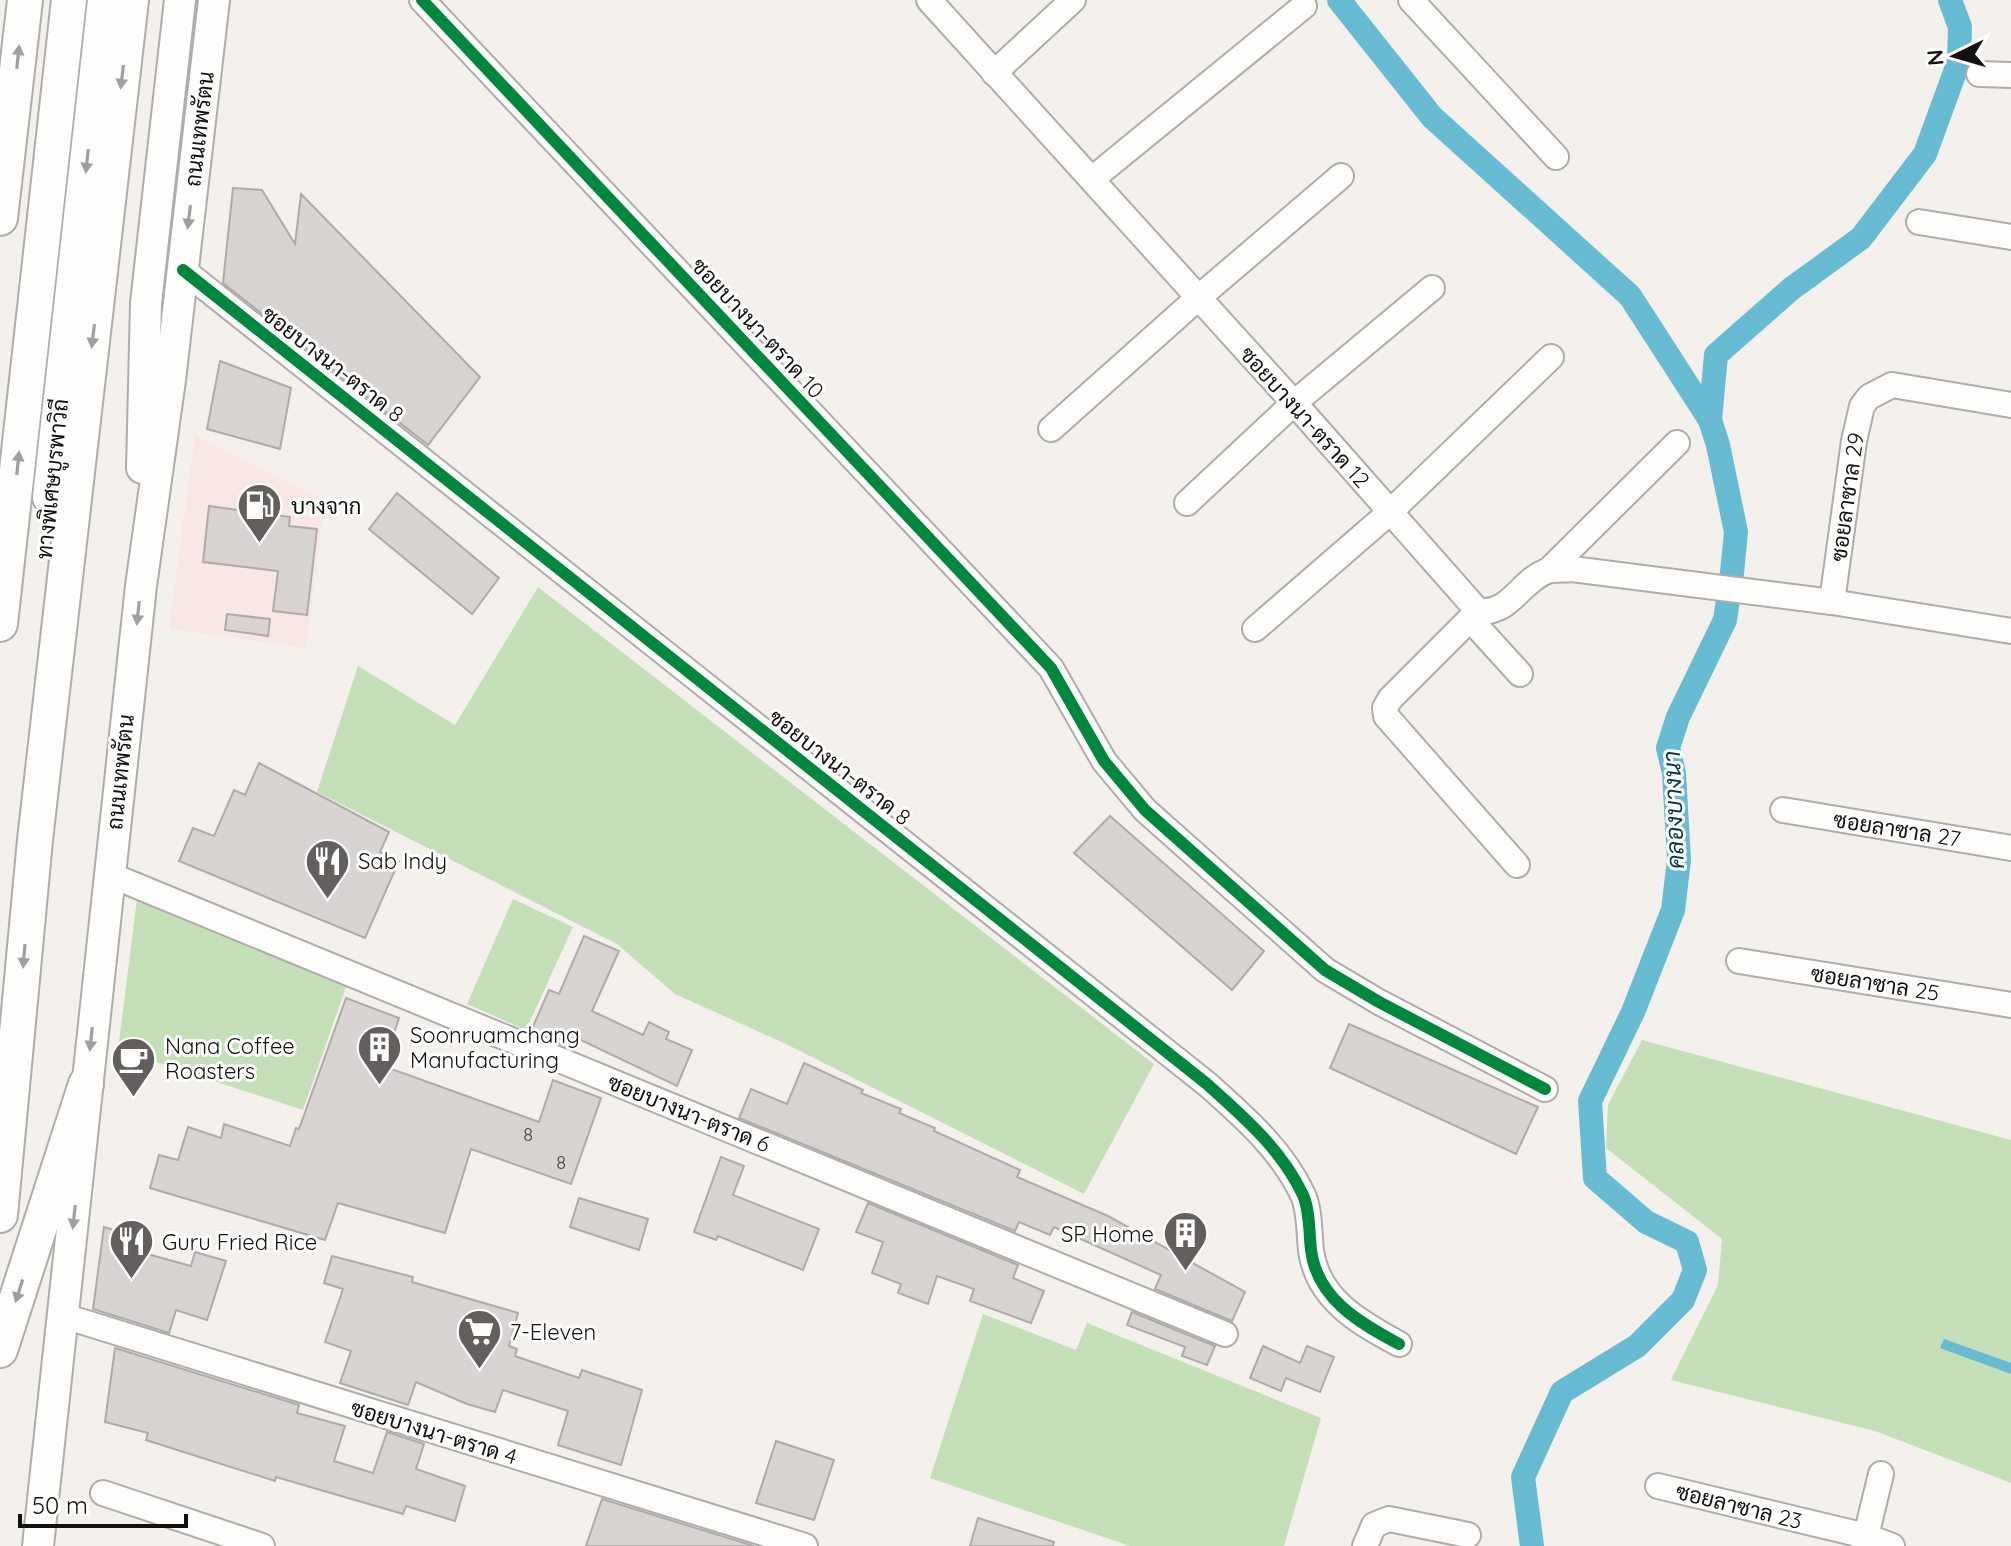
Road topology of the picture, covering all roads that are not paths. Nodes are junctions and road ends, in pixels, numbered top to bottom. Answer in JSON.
{"nodes":[{"id":1,"x":25,"y":0,"type":"edge"},
{"id":2,"x":69,"y":0,"type":"edge"},
{"id":3,"x":105,"y":0,"type":"edge"},
{"id":4,"x":131,"y":0,"type":"edge"},
{"id":5,"x":180,"y":0,"type":"edge"},
{"id":6,"x":214,"y":0,"type":"edge"},
{"id":7,"x":422,"y":0,"type":"edge"},
{"id":8,"x":929,"y":0,"type":"edge"},
{"id":9,"x":1073,"y":0,"type":"edge"},
{"id":10,"x":1411,"y":0,"type":"edge"},
{"id":11,"x":1304,"y":6,"type":"dead end"},
{"id":12,"x":994,"y":73,"type":"junction"},
{"id":13,"x":1979,"y":74,"type":"dead end"},
{"id":14,"x":2011,"y":75,"type":"edge"},
{"id":15,"x":1556,"y":157,"type":"dead end"},
{"id":16,"x":1341,"y":176,"type":"dead end"},
{"id":17,"x":1092,"y":179,"type":"junction"},
{"id":18,"x":0,"y":218,"type":"edge"},
{"id":19,"x":1919,"y":222,"type":"dead end"},
{"id":20,"x":2011,"y":237,"type":"edge"},
{"id":21,"x":183,"y":270,"type":"junction"},
{"id":22,"x":1432,"y":288,"type":"dead end"},
{"id":23,"x":1198,"y":298,"type":"junction"},
{"id":24,"x":1551,"y":357,"type":"dead end"},
{"id":25,"x":1294,"y":403,"type":"junction"},
{"id":26,"x":2011,"y":405,"type":"edge"},
{"id":27,"x":1051,"y":429,"type":"dead end"},
{"id":28,"x":1677,"y":443,"type":"dead end"},
{"id":29,"x":1187,"y":503,"type":"dead end"},
{"id":30,"x":1389,"y":513,"type":"junction"},
{"id":31,"x":1549,"y":570,"type":"junction"},
{"id":32,"x":142,"y":576,"type":"junction"},
{"id":33,"x":1832,"y":602,"type":"junction"},
{"id":34,"x":1474,"y":615,"type":"junction"},
{"id":35,"x":0,"y":624,"type":"edge"},
{"id":36,"x":1255,"y":629,"type":"dead end"},
{"id":37,"x":2011,"y":631,"type":"edge"},
{"id":38,"x":1520,"y":674,"type":"dead end"},
{"id":39,"x":1783,"y":810,"type":"dead end"},
{"id":40,"x":2011,"y":848,"type":"edge"},
{"id":41,"x":1517,"y":865,"type":"dead end"},
{"id":42,"x":108,"y":874,"type":"junction"},
{"id":43,"x":0,"y":958,"type":"edge"},
{"id":44,"x":1739,"y":961,"type":"dead end"},
{"id":45,"x":2011,"y":1005,"type":"edge"},
{"id":46,"x":86,"y":1084,"type":"junction"},
{"id":47,"x":1545,"y":1089,"type":"dead end"},
{"id":48,"x":0,"y":1215,"type":"edge"},
{"id":49,"x":64,"y":1316,"type":"junction"},
{"id":50,"x":1225,"y":1334,"type":"dead end"},
{"id":51,"x":1399,"y":1344,"type":"dead end"},
{"id":52,"x":0,"y":1350,"type":"edge"},
{"id":53,"x":1881,"y":1474,"type":"dead end"},
{"id":54,"x":1658,"y":1486,"type":"dead end"},
{"id":55,"x":103,"y":1493,"type":"dead end"},
{"id":56,"x":1468,"y":1535,"type":"dead end"},
{"id":57,"x":1865,"y":1541,"type":"edge"},
{"id":58,"x":38,"y":1546,"type":"edge"},
{"id":59,"x":262,"y":1546,"type":"edge"},
{"id":60,"x":805,"y":1546,"type":"edge"},
{"id":61,"x":1365,"y":1546,"type":"edge"},
{"id":62,"x":1892,"y":1546,"type":"edge"}],
"edges":[{"from":18,"to":1,"type":"highway","one_way":true},
{"from":35,"to":2,"type":"highway","name":"ทางพิเศษบูรพาวิถี","one_way":true},
{"from":3,"to":43,"type":"highway","name":"ทางพิเศษบูรพาวิถี","one_way":true},
{"from":4,"to":48,"type":"highway","one_way":true},
{"from":5,"to":32,"type":"main road"},
{"from":6,"to":21,"type":"main road","name":"ถนนเทพรัตน","one_way":true},
{"from":7,"to":47,"type":"street","name":"ซอยบางนา-ตราด 10"},
{"from":8,"to":12,"type":"street","name":"ซอยบางนา-ตราด 12"},
{"from":9,"to":12,"type":"street"},
{"from":10,"to":15,"type":"street"},
{"from":11,"to":17,"type":"street"},
{"from":12,"to":17,"type":"street","name":"ซอยบางนา-ตราด 12"},
{"from":13,"to":14,"type":"street"},
{"from":16,"to":23,"type":"street"},
{"from":17,"to":23,"type":"street","name":"ซอยบางนา-ตราด 12"},
{"from":19,"to":20,"type":"street"},
{"from":21,"to":32,"type":"main road","name":"ถนนเทพรัตน"},
{"from":21,"to":51,"type":"street","name":"ซอยบางนา-ตราด 8"},
{"from":22,"to":25,"type":"street"},
{"from":23,"to":25,"type":"street","name":"ซอยบางนา-ตราด 12"},
{"from":23,"to":27,"type":"street"},
{"from":24,"to":30,"type":"street"},
{"from":25,"to":29,"type":"street"},
{"from":25,"to":30,"type":"street","name":"ซอยบางนา-ตราด 12"},
{"from":26,"to":33,"type":"street","name":"ซอยลาซาล 29"},
{"from":28,"to":31,"type":"street"},
{"from":30,"to":34,"type":"street","name":"ซอยบางนา-ตราด 12"},
{"from":30,"to":36,"type":"street"},
{"from":31,"to":33,"type":"street"},
{"from":31,"to":34,"type":"street"},
{"from":32,"to":42,"type":"main road","name":"ถนนเทพรัตน","one_way":true},
{"from":33,"to":37,"type":"street"},
{"from":34,"to":38,"type":"street","name":"ซอยบางนา-ตราด 12"},
{"from":34,"to":41,"type":"street"},
{"from":39,"to":40,"type":"street","name":"ซอยลาซาล 27"},
{"from":42,"to":46,"type":"main road","name":"ถนนเทพรัตน","one_way":true},
{"from":42,"to":50,"type":"street","name":"ซอยบางนา-ตราด 6"},
{"from":44,"to":45,"type":"street","name":"ซอยลาซาล 25"},
{"from":46,"to":49,"type":"main road","name":"ถนนเทพรัตน","one_way":true},
{"from":46,"to":52,"type":"highway","one_way":true},
{"from":49,"to":58,"type":"main road","name":"ถนนเทพรัตน"},
{"from":49,"to":60,"type":"street","name":"ซอยบางนา-ตราด 4"},
{"from":53,"to":57,"type":"street"},
{"from":54,"to":57,"type":"street","name":"ซอยลาซาล 23"},
{"from":55,"to":59,"type":"street"},
{"from":56,"to":61,"type":"street"},
{"from":57,"to":62,"type":"street","name":"ซอยลาซาล 23"}]}
